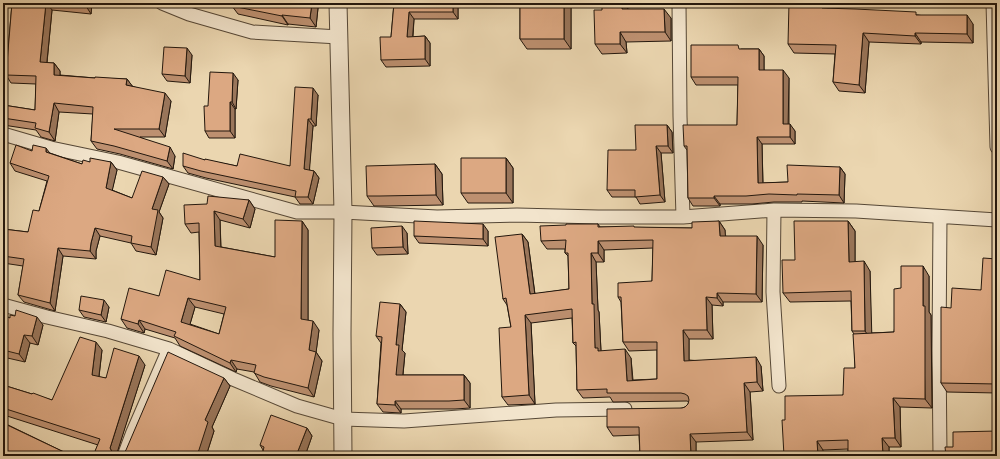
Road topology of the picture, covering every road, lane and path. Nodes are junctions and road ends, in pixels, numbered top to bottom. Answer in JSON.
{"nodes":[{"id":1,"x":162,"y":3,"type":"edge"},
{"id":2,"x":338,"y":3,"type":"edge"},
{"id":3,"x":680,"y":3,"type":"edge"},
{"id":4,"x":993,"y":3,"type":"edge"},
{"id":5,"x":339,"y":37,"type":"junction"},
{"id":6,"x":3,"y":134,"type":"edge"},
{"id":7,"x":997,"y":147,"type":"edge"},
{"id":8,"x":774,"y":210,"type":"junction"},
{"id":9,"x":343,"y":212,"type":"junction"},
{"id":10,"x":683,"y":217,"type":"junction"},
{"id":11,"x":940,"y":217,"type":"junction"},
{"id":12,"x":997,"y":220,"type":"edge"},
{"id":13,"x":3,"y":305,"type":"edge"},
{"id":14,"x":169,"y":349,"type":"junction"},
{"id":15,"x":779,"y":386,"type":"dead end"},
{"id":16,"x":634,"y":409,"type":"edge"},
{"id":17,"x":343,"y":419,"type":"junction"},
{"id":18,"x":124,"y":456,"type":"edge"},
{"id":19,"x":344,"y":456,"type":"edge"},
{"id":20,"x":940,"y":456,"type":"edge"}],
"edges":[{"from":1,"to":5,"type":"street"},
{"from":2,"to":5,"type":"street"},
{"from":3,"to":10,"type":"street"},
{"from":4,"to":7,"type":"street"},
{"from":5,"to":9,"type":"street"},
{"from":6,"to":9,"type":"street"},
{"from":8,"to":10,"type":"street"},
{"from":8,"to":11,"type":"street"},
{"from":8,"to":15,"type":"street"},
{"from":9,"to":10,"type":"street"},
{"from":9,"to":17,"type":"street"},
{"from":11,"to":12,"type":"street"},
{"from":11,"to":20,"type":"street"},
{"from":13,"to":14,"type":"street"},
{"from":14,"to":17,"type":"street"},
{"from":14,"to":18,"type":"street"},
{"from":16,"to":17,"type":"street"},
{"from":17,"to":19,"type":"street"}]}
